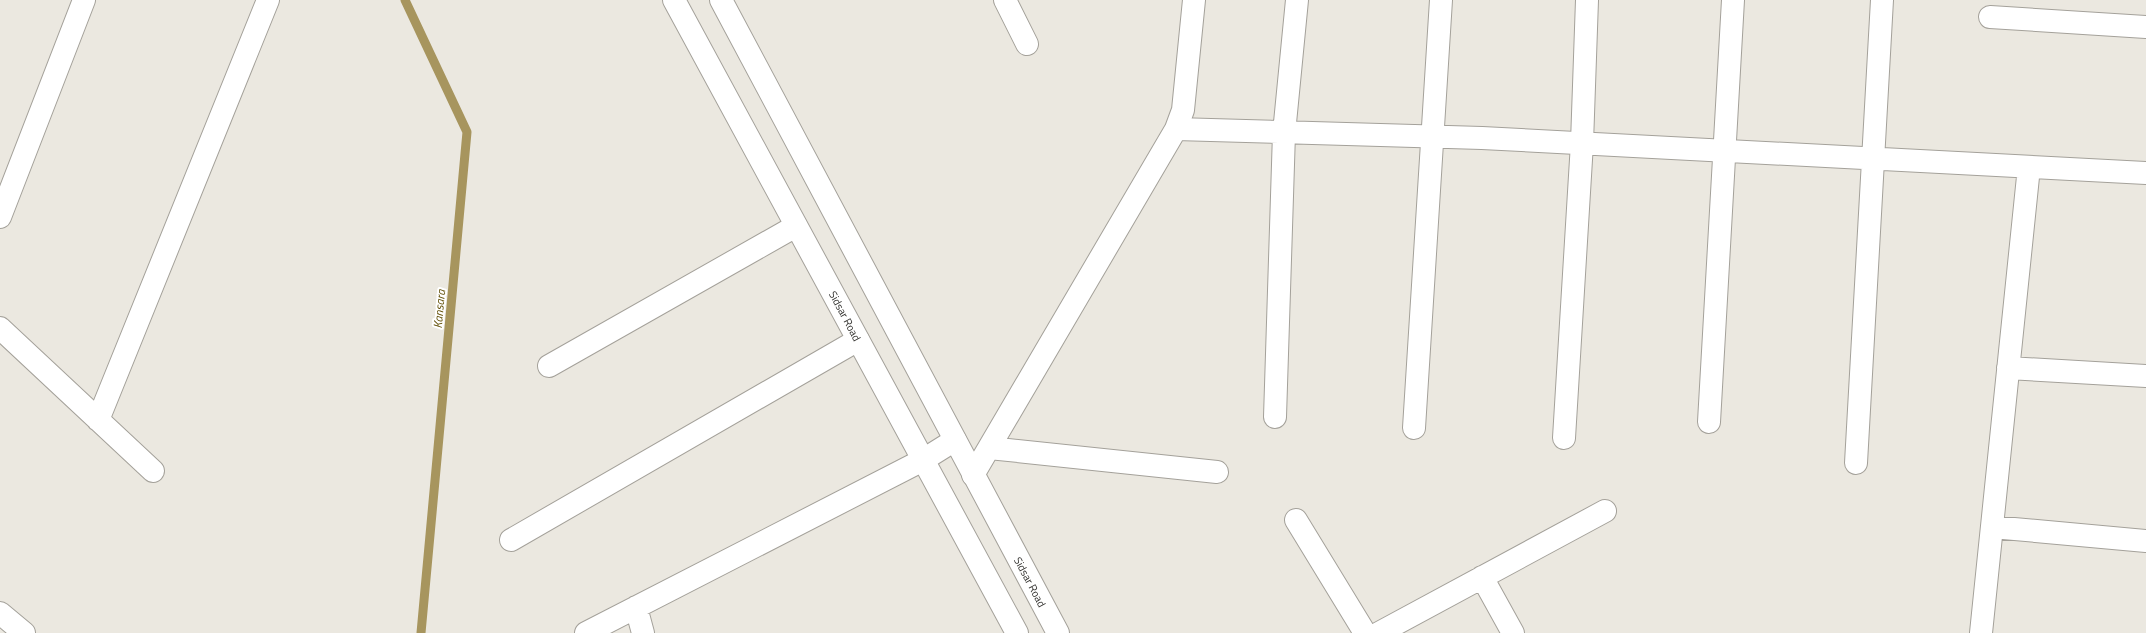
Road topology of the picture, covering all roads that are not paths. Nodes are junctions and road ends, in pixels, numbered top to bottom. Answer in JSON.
{"nodes":[{"id":1,"x":84,"y":0,"type":"edge"},
{"id":2,"x":268,"y":0,"type":"edge"},
{"id":3,"x":674,"y":0,"type":"edge"},
{"id":4,"x":721,"y":0,"type":"edge"},
{"id":5,"x":1005,"y":0,"type":"edge"},
{"id":6,"x":1194,"y":0,"type":"edge"},
{"id":7,"x":1297,"y":0,"type":"edge"},
{"id":8,"x":1440,"y":0,"type":"edge"},
{"id":9,"x":1587,"y":0,"type":"edge"},
{"id":10,"x":1732,"y":0,"type":"edge"},
{"id":11,"x":1882,"y":0,"type":"edge"},
{"id":12,"x":1990,"y":17,"type":"dead end"},
{"id":13,"x":2146,"y":27,"type":"edge"},
{"id":14,"x":1027,"y":44,"type":"dead end"},
{"id":15,"x":1176,"y":129,"type":"junction"},
{"id":16,"x":1284,"y":133,"type":"junction"},
{"id":17,"x":1432,"y":137,"type":"junction"},
{"id":18,"x":1582,"y":144,"type":"junction"},
{"id":19,"x":1723,"y":151,"type":"junction"},
{"id":20,"x":1872,"y":159,"type":"junction"},
{"id":21,"x":2029,"y":167,"type":"junction"},
{"id":22,"x":2146,"y":173,"type":"edge"},
{"id":23,"x":0,"y":217,"type":"edge"},
{"id":24,"x":796,"y":226,"type":"junction"},
{"id":25,"x":0,"y":328,"type":"edge"},
{"id":26,"x":858,"y":340,"type":"junction"},
{"id":27,"x":549,"y":366,"type":"dead end"},
{"id":28,"x":2008,"y":368,"type":"junction"},
{"id":29,"x":2146,"y":376,"type":"edge"},
{"id":30,"x":1275,"y":417,"type":"dead end"},
{"id":31,"x":98,"y":420,"type":"junction"},
{"id":32,"x":1709,"y":422,"type":"dead end"},
{"id":33,"x":1414,"y":428,"type":"dead end"},
{"id":34,"x":1564,"y":438,"type":"dead end"},
{"id":35,"x":955,"y":440,"type":"junction"},
{"id":36,"x":989,"y":448,"type":"junction"},
{"id":37,"x":923,"y":460,"type":"junction"},
{"id":38,"x":1856,"y":463,"type":"dead end"},
{"id":39,"x":152,"y":471,"type":"dead end"},
{"id":40,"x":1217,"y":472,"type":"dead end"},
{"id":41,"x":973,"y":475,"type":"junction"},
{"id":42,"x":1605,"y":511,"type":"dead end"},
{"id":43,"x":1296,"y":520,"type":"dead end"},
{"id":44,"x":1992,"y":527,"type":"junction"},
{"id":45,"x":511,"y":540,"type":"dead end"},
{"id":46,"x":2146,"y":541,"type":"edge"},
{"id":47,"x":1482,"y":577,"type":"junction"},
{"id":48,"x":636,"y":607,"type":"junction"},
{"id":49,"x":0,"y":613,"type":"edge"},
{"id":50,"x":24,"y":633,"type":"edge"},
{"id":51,"x":586,"y":633,"type":"edge"},
{"id":52,"x":643,"y":633,"type":"edge"},
{"id":53,"x":1017,"y":633,"type":"edge"},
{"id":54,"x":1058,"y":633,"type":"edge"},
{"id":55,"x":1365,"y":633,"type":"edge"},
{"id":56,"x":1379,"y":633,"type":"edge"},
{"id":57,"x":1513,"y":633,"type":"edge"},
{"id":58,"x":1981,"y":633,"type":"edge"}],
"edges":[{"from":1,"to":23,"type":"street"},
{"from":2,"to":31,"type":"street"},
{"from":3,"to":24,"type":"street","name":"Sidsar Road"},
{"from":4,"to":35,"type":"street","name":"Sidsar Road"},
{"from":5,"to":14,"type":"street"},
{"from":6,"to":15,"type":"street"},
{"from":7,"to":16,"type":"street"},
{"from":8,"to":17,"type":"street"},
{"from":9,"to":18,"type":"street"},
{"from":10,"to":19,"type":"street"},
{"from":11,"to":20,"type":"street"},
{"from":12,"to":13,"type":"street"},
{"from":15,"to":16,"type":"street"},
{"from":15,"to":36,"type":"street"},
{"from":16,"to":17,"type":"street"},
{"from":16,"to":30,"type":"street"},
{"from":17,"to":18,"type":"street"},
{"from":17,"to":33,"type":"street"},
{"from":18,"to":19,"type":"street"},
{"from":18,"to":34,"type":"street"},
{"from":19,"to":20,"type":"street"},
{"from":19,"to":32,"type":"street"},
{"from":20,"to":21,"type":"street"},
{"from":20,"to":38,"type":"street"},
{"from":21,"to":22,"type":"street"},
{"from":21,"to":28,"type":"street"},
{"from":24,"to":26,"type":"street","name":"Sidsar Road"},
{"from":24,"to":27,"type":"street"},
{"from":25,"to":31,"type":"street"},
{"from":26,"to":37,"type":"street","name":"Sidsar Road"},
{"from":26,"to":45,"type":"street"},
{"from":28,"to":29,"type":"street"},
{"from":28,"to":44,"type":"street"},
{"from":31,"to":39,"type":"street"},
{"from":35,"to":37,"type":"street"},
{"from":35,"to":41,"type":"street","name":"Sidsar Road"},
{"from":36,"to":40,"type":"street"},
{"from":36,"to":41,"type":"street"},
{"from":37,"to":48,"type":"street"},
{"from":37,"to":53,"type":"street","name":"Sidsar Road"},
{"from":41,"to":54,"type":"street","name":"Sidsar Road"},
{"from":42,"to":47,"type":"street"},
{"from":43,"to":55,"type":"street"},
{"from":44,"to":46,"type":"street"},
{"from":44,"to":58,"type":"street"},
{"from":47,"to":56,"type":"street"},
{"from":47,"to":57,"type":"street"},
{"from":48,"to":51,"type":"street"},
{"from":48,"to":52,"type":"street"},
{"from":49,"to":50,"type":"street"}]}
